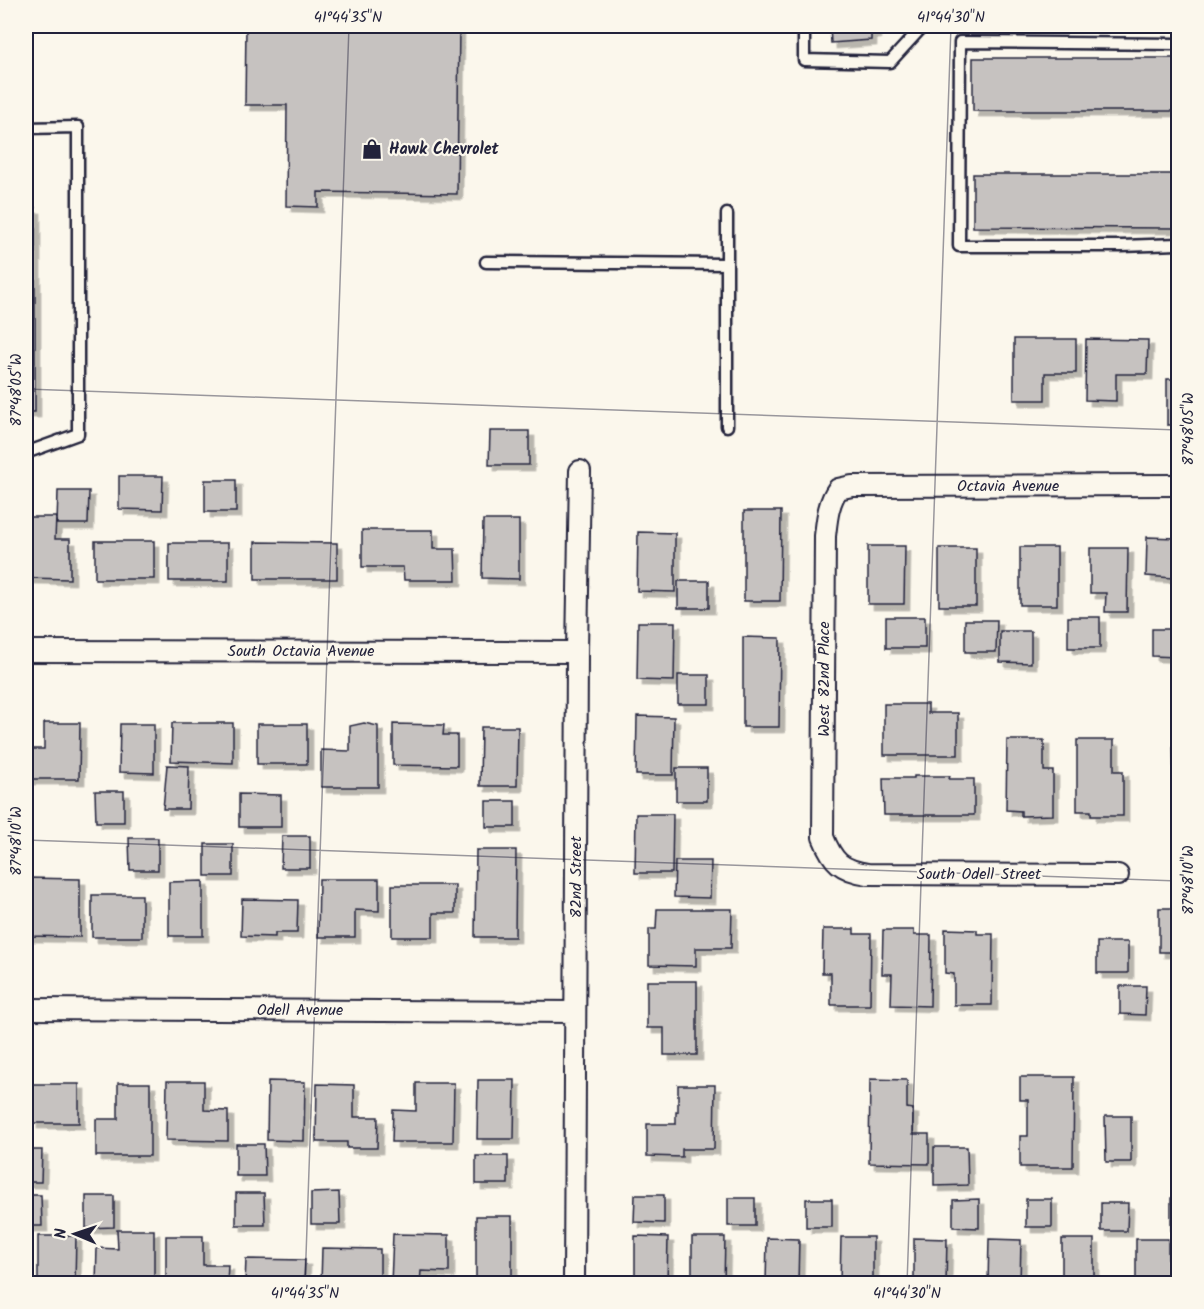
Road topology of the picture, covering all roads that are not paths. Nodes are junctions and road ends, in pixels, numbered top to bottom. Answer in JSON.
{"nodes":[{"id":1,"x":804,"y":26,"type":"edge"},
{"id":2,"x":923,"y":26,"type":"edge"},
{"id":3,"x":1179,"y":44,"type":"edge"},
{"id":4,"x":26,"y":128,"type":"edge"},
{"id":5,"x":727,"y":214,"type":"dead end"},
{"id":6,"x":1179,"y":244,"type":"edge"},
{"id":7,"x":486,"y":262,"type":"dead end"},
{"id":8,"x":727,"y":264,"type":"junction"},
{"id":9,"x":727,"y":426,"type":"dead end"},
{"id":10,"x":26,"y":451,"type":"edge"},
{"id":11,"x":580,"y":471,"type":"dead end"},
{"id":12,"x":1179,"y":485,"type":"edge"},
{"id":13,"x":838,"y":489,"type":"joint"},
{"id":14,"x":26,"y":651,"type":"edge"},
{"id":15,"x":577,"y":652,"type":"junction"},
{"id":16,"x":842,"y":866,"type":"joint"},
{"id":17,"x":1118,"y":875,"type":"dead end"},
{"id":18,"x":26,"y":1009,"type":"edge"},
{"id":19,"x":575,"y":1012,"type":"junction"},
{"id":20,"x":574,"y":1284,"type":"edge"}],
"edges":[{"from":1,"to":2,"type":"lane"},
{"from":3,"to":6,"type":"lane"},
{"from":4,"to":10,"type":"lane"},
{"from":5,"to":8,"type":"lane"},
{"from":7,"to":8,"type":"lane"},
{"from":8,"to":9,"type":"lane"},
{"from":11,"to":15,"type":"street","name":"82nd Street"},
{"from":12,"to":13,"type":"street","name":"Octavia Avenue"},
{"from":13,"to":16,"type":"street","name":"West 82nd Place"},
{"from":14,"to":15,"type":"street","name":"South Octavia Avenue"},
{"from":15,"to":19,"type":"street","name":"82nd Street"},
{"from":16,"to":17,"type":"street","name":"South Odell Street"},
{"from":18,"to":19,"type":"street","name":"Odell Avenue"},
{"from":19,"to":20,"type":"street","name":"82nd Street"}]}
